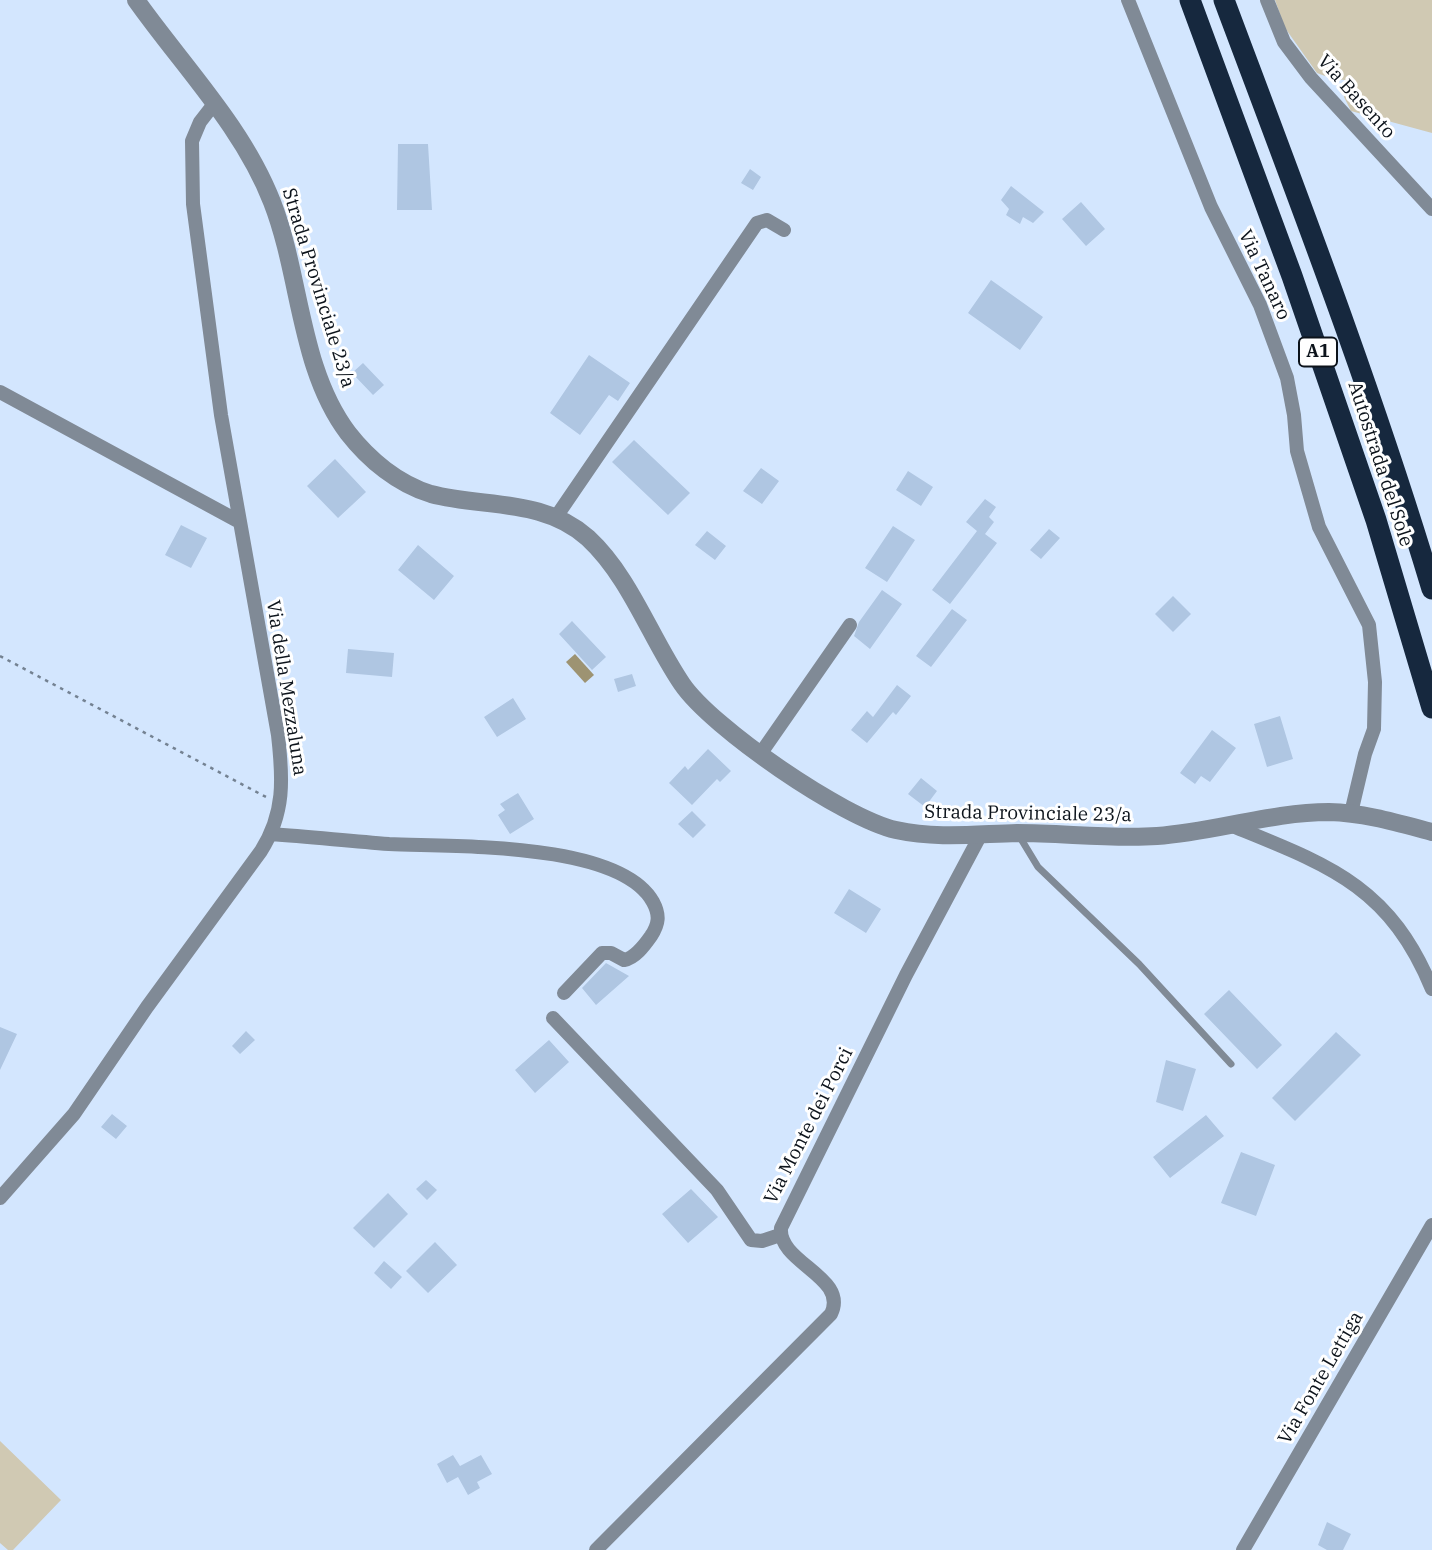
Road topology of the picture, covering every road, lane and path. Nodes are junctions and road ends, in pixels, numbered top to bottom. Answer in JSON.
{"nodes":[{"id":1,"x":136,"y":0,"type":"edge"},
{"id":2,"x":1128,"y":0,"type":"edge"},
{"id":3,"x":1190,"y":0,"type":"edge"},
{"id":4,"x":1224,"y":0,"type":"edge"},
{"id":5,"x":1267,"y":0,"type":"edge"},
{"id":6,"x":214,"y":104,"type":"junction"},
{"id":7,"x":1432,"y":209,"type":"edge"},
{"id":8,"x":784,"y":230,"type":"dead end"},
{"id":9,"x":0,"y":392,"type":"edge"},
{"id":10,"x":556,"y":517,"type":"junction"},
{"id":11,"x":239,"y":521,"type":"junction"},
{"id":12,"x":1432,"y":589,"type":"edge"},
{"id":13,"x":850,"y":625,"type":"dead end"},
{"id":14,"x":0,"y":656,"type":"edge"},
{"id":15,"x":1432,"y":709,"type":"edge"},
{"id":16,"x":761,"y":753,"type":"junction"},
{"id":17,"x":281,"y":805,"type":"junction"},
{"id":18,"x":1351,"y":813,"type":"junction"},
{"id":19,"x":1230,"y":825,"type":"junction"},
{"id":20,"x":1426,"y":830,"type":"edge"},
{"id":21,"x":1018,"y":833,"type":"junction"},
{"id":22,"x":271,"y":834,"type":"junction"},
{"id":23,"x":980,"y":836,"type":"junction"},
{"id":24,"x":1432,"y":989,"type":"edge"},
{"id":25,"x":564,"y":993,"type":"dead end"},
{"id":26,"x":553,"y":1018,"type":"dead end"},
{"id":27,"x":1231,"y":1064,"type":"dead end"},
{"id":28,"x":0,"y":1198,"type":"edge"},
{"id":29,"x":1432,"y":1225,"type":"edge"},
{"id":30,"x":780,"y":1235,"type":"junction"},
{"id":31,"x":596,"y":1550,"type":"edge"},
{"id":32,"x":1243,"y":1550,"type":"edge"}],
"edges":[{"from":1,"to":6,"type":"street","name":"Strada Provinciale 23/a"},
{"from":2,"to":18,"type":"street","name":"Via Tanaro"},
{"from":3,"to":15,"type":"highway","name":"Autostrada del Sole","number":"A1"},
{"from":4,"to":12,"type":"highway","name":"Autostrada del Sole","number":"A1"},
{"from":5,"to":7,"type":"street","name":"Via Basento"},
{"from":6,"to":10,"type":"street","name":"Strada Provinciale 23/a"},
{"from":6,"to":11,"type":"street","name":"Via della Mezzaluna"},
{"from":8,"to":10,"type":"street"},
{"from":9,"to":11,"type":"street"},
{"from":10,"to":16,"type":"street","name":"Strada Provinciale 23/a"},
{"from":11,"to":17,"type":"street","name":"Via della Mezzaluna"},
{"from":13,"to":16,"type":"street"},
{"from":14,"to":17,"type":"path"},
{"from":16,"to":23,"type":"street","name":"Strada Provinciale 23/a"},
{"from":17,"to":22,"type":"street","name":"Via della Mezzaluna"},
{"from":18,"to":19,"type":"street","name":"Strada Provinciale 23/a"},
{"from":18,"to":20,"type":"street","name":"Strada Provinciale 23/a"},
{"from":19,"to":21,"type":"street","name":"Strada Provinciale 23/a"},
{"from":19,"to":24,"type":"street"},
{"from":21,"to":23,"type":"street","name":"Strada Provinciale 23/a"},
{"from":21,"to":27,"type":"lane"},
{"from":22,"to":25,"type":"street"},
{"from":22,"to":28,"type":"street","name":"Via della Mezzaluna"},
{"from":23,"to":30,"type":"street","name":"Via Monte dei Porci"},
{"from":26,"to":30,"type":"street"},
{"from":29,"to":32,"type":"street","name":"Via Fonte Lettiga"},
{"from":30,"to":31,"type":"street","name":"Via Monte dei Porci"}]}
